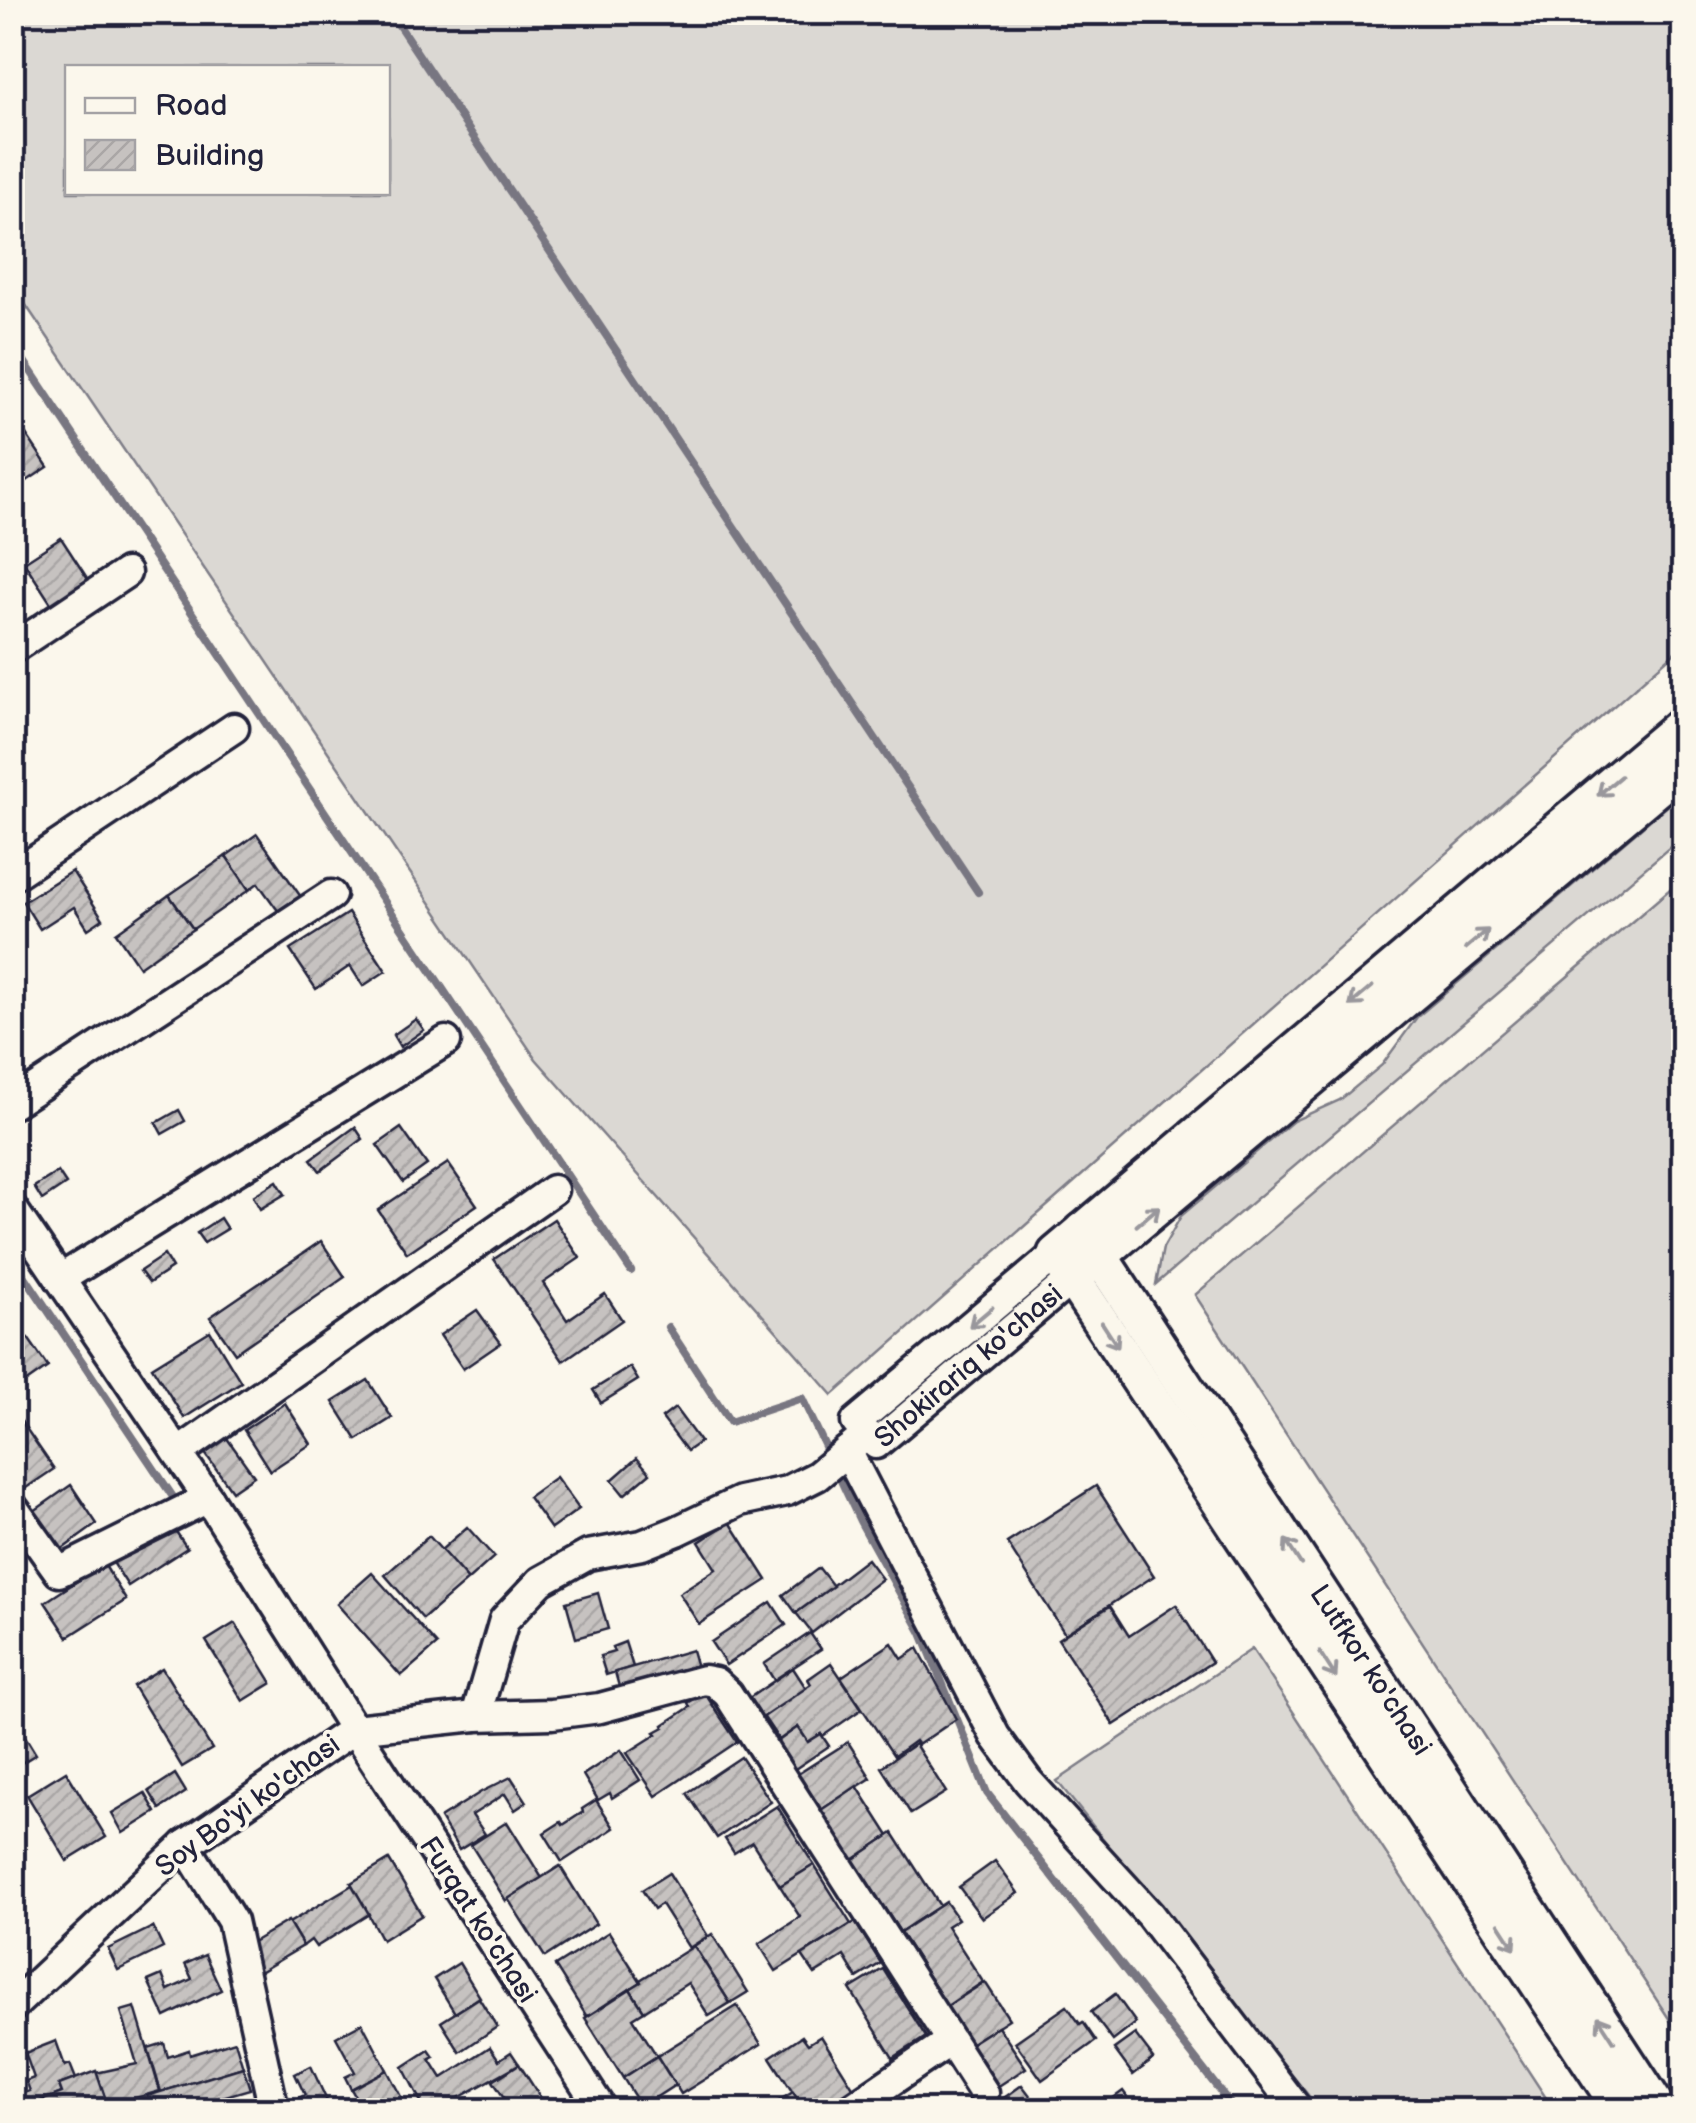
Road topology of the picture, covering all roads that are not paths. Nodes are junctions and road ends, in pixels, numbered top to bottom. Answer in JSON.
{"nodes":[{"id":1,"x":126,"y":572,"type":"dead end"},
{"id":2,"x":12,"y":649,"type":"edge"},
{"id":3,"x":1684,"y":724,"type":"edge"},
{"id":4,"x":234,"y":728,"type":"dead end"},
{"id":5,"x":1684,"y":765,"type":"edge"},
{"id":6,"x":12,"y":876,"type":"edge"},
{"id":7,"x":331,"y":895,"type":"dead end"},
{"id":8,"x":446,"y":1042,"type":"dead end"},
{"id":9,"x":12,"y":1104,"type":"edge"},
{"id":10,"x":553,"y":1190,"type":"dead end"},
{"id":11,"x":12,"y":1208,"type":"edge"},
{"id":12,"x":1078,"y":1255,"type":"junction"},
{"id":13,"x":60,"y":1279,"type":"junction"},
{"id":14,"x":857,"y":1443,"type":"junction"},
{"id":15,"x":178,"y":1453,"type":"junction"},
{"id":16,"x":208,"y":1498,"type":"junction"},
{"id":17,"x":12,"y":1506,"type":"edge"},
{"id":18,"x":476,"y":1716,"type":"junction"},
{"id":19,"x":354,"y":1729,"type":"junction"},
{"id":20,"x":185,"y":1845,"type":"junction"},
{"id":21,"x":12,"y":2007,"type":"edge"},
{"id":22,"x":950,"y":2041,"type":"junction"},
{"id":23,"x":984,"y":2094,"type":"dead end"},
{"id":24,"x":274,"y":2110,"type":"edge"},
{"id":25,"x":602,"y":2110,"type":"edge"},
{"id":26,"x":850,"y":2110,"type":"edge"},
{"id":27,"x":1298,"y":2110,"type":"edge"},
{"id":28,"x":1622,"y":2110,"type":"edge"},
{"id":29,"x":1659,"y":2110,"type":"edge"}],
"edges":[{"from":1,"to":2,"type":"street"},
{"from":3,"to":12,"type":"main road","name":"Shokirariq ko'chasi","one_way":true},
{"from":4,"to":6,"type":"street"},
{"from":12,"to":5,"type":"main road","name":"Shokirariq ko'chasi","one_way":true},
{"from":7,"to":9,"type":"street"},
{"from":8,"to":13,"type":"street"},
{"from":10,"to":15,"type":"street"},
{"from":11,"to":13,"type":"street","name":"Furqat ko'chasi"},
{"from":12,"to":14,"type":"street","name":"Shokirariq ko'chasi"},
{"from":12,"to":28,"type":"main road","name":"Lutfkor ko'chasi","one_way":true},
{"from":29,"to":12,"type":"main road","name":"Lutfkor ko'chasi","one_way":true},
{"from":13,"to":15,"type":"street","name":"Furqat ko'chasi"},
{"from":14,"to":18,"type":"street"},
{"from":14,"to":27,"type":"street"},
{"from":15,"to":16,"type":"street","name":"Furqat ko'chasi"},
{"from":16,"to":17,"type":"street"},
{"from":16,"to":19,"type":"street","name":"Furqat ko'chasi"},
{"from":18,"to":19,"type":"street"},
{"from":18,"to":22,"type":"street"},
{"from":19,"to":20,"type":"street","name":"Soy Bo'yi ko'chasi"},
{"from":19,"to":25,"type":"street","name":"Furqat ko'chasi"},
{"from":20,"to":21,"type":"street","name":"Soy Bo'yi ko'chasi"},
{"from":20,"to":24,"type":"street"},
{"from":22,"to":23,"type":"street"},
{"from":22,"to":26,"type":"street"}]}
